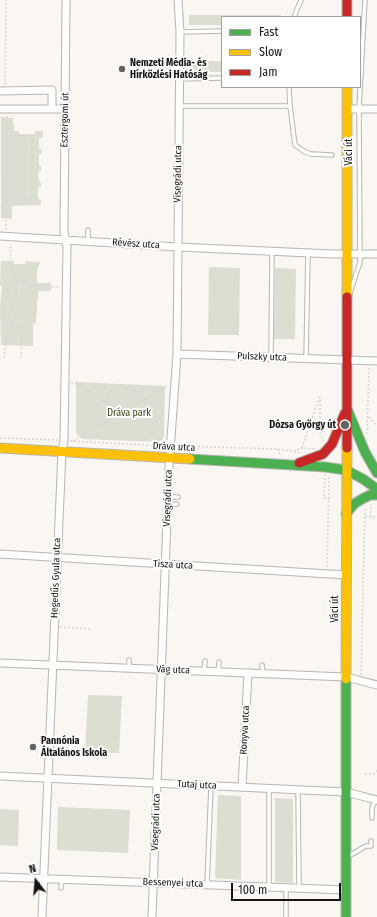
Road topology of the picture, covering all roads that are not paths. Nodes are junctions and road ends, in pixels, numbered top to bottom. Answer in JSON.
{"nodes":[{"id":1,"x":66,"y":0,"type":"edge"},
{"id":2,"x":178,"y":0,"type":"edge"},
{"id":3,"x":301,"y":0,"type":"edge"},
{"id":4,"x":347,"y":0,"type":"edge"},
{"id":5,"x":365,"y":0,"type":"edge"},
{"id":6,"x":294,"y":16,"type":"edge"},
{"id":7,"x":347,"y":16,"type":"edge"},
{"id":8,"x":221,"y":31,"type":"edge"},
{"id":9,"x":180,"y":32,"type":"junction"},
{"id":10,"x":361,"y":73,"type":"edge"},
{"id":11,"x":221,"y":78,"type":"edge"},
{"id":12,"x":179,"y":79,"type":"junction"},
{"id":13,"x":289,"y":88,"type":"edge"},
{"id":14,"x":347,"y":88,"type":"edge"},
{"id":15,"x":360,"y":88,"type":"edge"},
{"id":16,"x":0,"y":91,"type":"edge"},
{"id":17,"x":179,"y":106,"type":"junction"},
{"id":18,"x":290,"y":106,"type":"junction"},
{"id":19,"x":4,"y":109,"type":"edge"},
{"id":20,"x":52,"y":109,"type":"junction"},
{"id":21,"x":65,"y":109,"type":"junction"},
{"id":22,"x":347,"y":109,"type":"junction"},
{"id":23,"x":359,"y":109,"type":"junction"},
{"id":24,"x":377,"y":109,"type":"edge"},
{"id":25,"x":332,"y":154,"type":"dead end"},
{"id":26,"x":88,"y":230,"type":"dead end"},
{"id":27,"x":6,"y":236,"type":"edge"},
{"id":28,"x":65,"y":240,"type":"junction"},
{"id":29,"x":88,"y":241,"type":"junction"},
{"id":30,"x":178,"y":246,"type":"junction"},
{"id":31,"x":272,"y":251,"type":"junction"},
{"id":32,"x":308,"y":253,"type":"junction"},
{"id":33,"x":347,"y":254,"type":"junction"},
{"id":34,"x":360,"y":254,"type":"junction"},
{"id":35,"x":377,"y":254,"type":"edge"},
{"id":36,"x":347,"y":301,"type":"junction"},
{"id":37,"x":177,"y":354,"type":"junction"},
{"id":38,"x":271,"y":357,"type":"junction"},
{"id":39,"x":306,"y":359,"type":"junction"},
{"id":40,"x":348,"y":360,"type":"junction"},
{"id":41,"x":377,"y":361,"type":"edge"},
{"id":42,"x":347,"y":408,"type":"junction"},
{"id":43,"x":0,"y":448,"type":"edge"},
{"id":44,"x":62,"y":451,"type":"junction"},
{"id":45,"x":170,"y":457,"type":"junction"},
{"id":46,"x":293,"y":465,"type":"junction"},
{"id":47,"x":346,"y":470,"type":"junction"},
{"id":48,"x":377,"y":473,"type":"edge"},
{"id":49,"x":377,"y":489,"type":"edge"},
{"id":50,"x":178,"y":497,"type":"dead end"},
{"id":51,"x":374,"y":498,"type":"edge"},
{"id":52,"x":168,"y":501,"type":"junction"},
{"id":53,"x":177,"y":504,"type":"dead end"},
{"id":54,"x":346,"y":514,"type":"junction"},
{"id":55,"x":0,"y":554,"type":"edge"},
{"id":56,"x":57,"y":558,"type":"junction"},
{"id":57,"x":166,"y":564,"type":"junction"},
{"id":58,"x":346,"y":575,"type":"junction"},
{"id":59,"x":129,"y":660,"type":"dead end"},
{"id":60,"x":205,"y":661,"type":"dead end"},
{"id":61,"x":219,"y":662,"type":"dead end"},
{"id":62,"x":0,"y":663,"type":"edge"},
{"id":63,"x":53,"y":665,"type":"junction"},
{"id":64,"x":262,"y":665,"type":"dead end"},
{"id":65,"x":129,"y":668,"type":"junction"},
{"id":66,"x":161,"y":670,"type":"junction"},
{"id":67,"x":204,"y":671,"type":"junction"},
{"id":68,"x":218,"y":672,"type":"junction"},
{"id":69,"x":248,"y":673,"type":"junction"},
{"id":70,"x":263,"y":674,"type":"junction"},
{"id":71,"x":346,"y":677,"type":"junction"},
{"id":72,"x":377,"y":685,"type":"edge"},
{"id":73,"x":0,"y":776,"type":"edge"},
{"id":74,"x":48,"y":779,"type":"junction"},
{"id":75,"x":157,"y":783,"type":"junction"},
{"id":76,"x":211,"y":786,"type":"junction"},
{"id":77,"x":242,"y":787,"type":"junction"},
{"id":78,"x":269,"y":788,"type":"junction"},
{"id":79,"x":298,"y":790,"type":"junction"},
{"id":80,"x":346,"y":792,"type":"junction"},
{"id":81,"x":377,"y":800,"type":"edge"},
{"id":82,"x":372,"y":818,"type":"dead end"},
{"id":83,"x":371,"y":841,"type":"dead end"},
{"id":84,"x":371,"y":846,"type":"junction"},
{"id":85,"x":377,"y":847,"type":"edge"},
{"id":86,"x":346,"y":858,"type":"junction"},
{"id":87,"x":0,"y":877,"type":"edge"},
{"id":88,"x":44,"y":878,"type":"junction"},
{"id":89,"x":62,"y":879,"type":"junction"},
{"id":90,"x":154,"y":882,"type":"junction"},
{"id":91,"x":207,"y":884,"type":"junction"},
{"id":92,"x":269,"y":887,"type":"junction"},
{"id":93,"x":61,"y":888,"type":"dead end"},
{"id":94,"x":286,"y":888,"type":"junction"},
{"id":95,"x":299,"y":888,"type":"junction"},
{"id":96,"x":346,"y":890,"type":"junction"},
{"id":97,"x":42,"y":917,"type":"edge"},
{"id":98,"x":152,"y":917,"type":"edge"},
{"id":99,"x":286,"y":917,"type":"edge"},
{"id":100,"x":346,"y":917,"type":"edge"}],
"edges":[{"from":1,"to":21,"type":"street","name":"Esztergomi út"},
{"from":2,"to":9,"type":"street","name":"Visegrádi utca"},
{"from":3,"to":6,"type":"lane"},
{"from":4,"to":7,"type":"main road"},
{"from":5,"to":10,"type":"lane","name":"Váci út"},
{"from":8,"to":9,"type":"lane"},
{"from":9,"to":12,"type":"street","name":"Visegrádi utca"},
{"from":11,"to":12,"type":"lane"},
{"from":12,"to":17,"type":"street","name":"Visegrádi utca"},
{"from":13,"to":18,"type":"lane"},
{"from":14,"to":22,"type":"main road","name":"Váci út"},
{"from":15,"to":23,"type":"lane","name":"Váci út"},
{"from":16,"to":20,"type":"street"},
{"from":17,"to":18,"type":"lane"},
{"from":17,"to":30,"type":"street","name":"Visegrádi utca"},
{"from":18,"to":25,"type":"lane"},
{"from":19,"to":20,"type":"street"},
{"from":20,"to":21,"type":"street"},
{"from":21,"to":28,"type":"street","name":"Esztergomi út"},
{"from":22,"to":23,"type":"street"},
{"from":22,"to":33,"type":"main road","name":"Váci út"},
{"from":23,"to":24,"type":"street"},
{"from":23,"to":34,"type":"lane","name":"Váci út"},
{"from":26,"to":29,"type":"lane"},
{"from":27,"to":28,"type":"street","name":"Révész utca"},
{"from":28,"to":29,"type":"street","name":"Révész utca"},
{"from":28,"to":44,"type":"street","name":"Hegedűs Gyula utca"},
{"from":29,"to":30,"type":"street","name":"Révész utca"},
{"from":30,"to":31,"type":"street","name":"Révész utca"},
{"from":30,"to":37,"type":"street","name":"Visegrádi utca"},
{"from":31,"to":32,"type":"street","name":"Révész utca"},
{"from":31,"to":38,"type":"lane"},
{"from":32,"to":33,"type":"street","name":"Révész utca"},
{"from":32,"to":39,"type":"lane"},
{"from":33,"to":34,"type":"street","name":"Révész utca"},
{"from":33,"to":36,"type":"main road","name":"Váci út"},
{"from":34,"to":35,"type":"street","name":"Révész utca"},
{"from":34,"to":36,"type":"lane","name":"Váci út"},
{"from":36,"to":40,"type":"main road","name":"Váci út"},
{"from":37,"to":38,"type":"street","name":"Pulszky utca"},
{"from":37,"to":45,"type":"street","name":"Visegrádi utca"},
{"from":38,"to":39,"type":"street","name":"Pulszky utca"},
{"from":39,"to":40,"type":"street","name":"Pulszky utca"},
{"from":40,"to":41,"type":"street","name":"Pulszky utca"},
{"from":40,"to":42,"type":"main road","name":"Váci út"},
{"from":42,"to":46,"type":"main road"},
{"from":42,"to":47,"type":"main road","name":"Váci út"},
{"from":42,"to":48,"type":"main road"},
{"from":43,"to":44,"type":"main road","name":"Dráva utca"},
{"from":44,"to":45,"type":"main road","name":"Dráva utca"},
{"from":44,"to":56,"type":"street","name":"Hegedűs Gyula utca"},
{"from":45,"to":46,"type":"main road","name":"Dráva utca"},
{"from":45,"to":52,"type":"street","name":"Visegrádi utca"},
{"from":46,"to":47,"type":"main road","name":"Dráva utca"},
{"from":47,"to":49,"type":"main road"},
{"from":47,"to":54,"type":"main road","name":"Váci út"},
{"from":50,"to":52,"type":"lane"},
{"from":51,"to":54,"type":"main road"},
{"from":52,"to":53,"type":"lane"},
{"from":52,"to":57,"type":"street","name":"Visegrádi utca"},
{"from":54,"to":58,"type":"main road","name":"Váci út"},
{"from":55,"to":56,"type":"street","name":"Tisza utca"},
{"from":56,"to":57,"type":"street","name":"Tisza utca"},
{"from":56,"to":63,"type":"street","name":"Hegedűs Gyula utca"},
{"from":57,"to":58,"type":"street","name":"Tisza utca"},
{"from":57,"to":66,"type":"street","name":"Visegrádi utca"},
{"from":58,"to":71,"type":"main road","name":"Váci út"},
{"from":59,"to":65,"type":"lane"},
{"from":60,"to":67,"type":"lane"},
{"from":61,"to":68,"type":"lane"},
{"from":62,"to":63,"type":"street","name":"Vág utca"},
{"from":63,"to":65,"type":"street","name":"Vág utca"},
{"from":63,"to":74,"type":"street","name":"Hegedűs Gyula utca"},
{"from":64,"to":70,"type":"lane"},
{"from":65,"to":66,"type":"street","name":"Vág utca"},
{"from":66,"to":67,"type":"street","name":"Vág utca"},
{"from":66,"to":75,"type":"street","name":"Visegrádi utca"},
{"from":67,"to":68,"type":"street","name":"Vág utca"},
{"from":68,"to":69,"type":"street","name":"Vág utca"},
{"from":69,"to":70,"type":"street","name":"Vág utca"},
{"from":69,"to":77,"type":"street","name":"Ronyva utca"},
{"from":70,"to":71,"type":"street","name":"Vág utca"},
{"from":71,"to":72,"type":"street","name":"Vág utca"},
{"from":71,"to":80,"type":"main road","name":"Váci út"},
{"from":73,"to":74,"type":"street","name":"Tutaj utca"},
{"from":74,"to":75,"type":"street","name":"Tutaj utca"},
{"from":74,"to":88,"type":"street","name":"Hegedűs Gyula utca"},
{"from":75,"to":76,"type":"street","name":"Tutaj utca"},
{"from":75,"to":90,"type":"street","name":"Visegrádi utca"},
{"from":76,"to":77,"type":"street","name":"Tutaj utca"},
{"from":76,"to":91,"type":"lane"},
{"from":77,"to":78,"type":"street","name":"Tutaj utca"},
{"from":78,"to":79,"type":"street","name":"Tutaj utca"},
{"from":78,"to":92,"type":"lane"},
{"from":79,"to":80,"type":"street","name":"Tutaj utca"},
{"from":79,"to":95,"type":"lane"},
{"from":80,"to":81,"type":"street","name":"Tutaj utca"},
{"from":80,"to":86,"type":"main road","name":"Váci út"},
{"from":81,"to":82,"type":"lane"},
{"from":83,"to":84,"type":"lane"},
{"from":84,"to":85,"type":"lane"},
{"from":84,"to":86,"type":"lane"},
{"from":86,"to":96,"type":"main road","name":"Váci út"},
{"from":87,"to":88,"type":"street","name":"Bessenyei utca"},
{"from":88,"to":89,"type":"street","name":"Bessenyei utca"},
{"from":88,"to":97,"type":"street","name":"Hegedűs Gyula utca"},
{"from":89,"to":90,"type":"street","name":"Bessenyei utca"},
{"from":89,"to":93,"type":"lane"},
{"from":90,"to":91,"type":"street","name":"Bessenyei utca"},
{"from":90,"to":98,"type":"street","name":"Visegrádi utca"},
{"from":91,"to":92,"type":"street","name":"Bessenyei utca"},
{"from":92,"to":94,"type":"street","name":"Bessenyei utca"},
{"from":94,"to":95,"type":"street","name":"Bessenyei utca"},
{"from":94,"to":99,"type":"lane"},
{"from":95,"to":96,"type":"street","name":"Bessenyei utca"},
{"from":96,"to":100,"type":"main road","name":"Váci út"}]}
